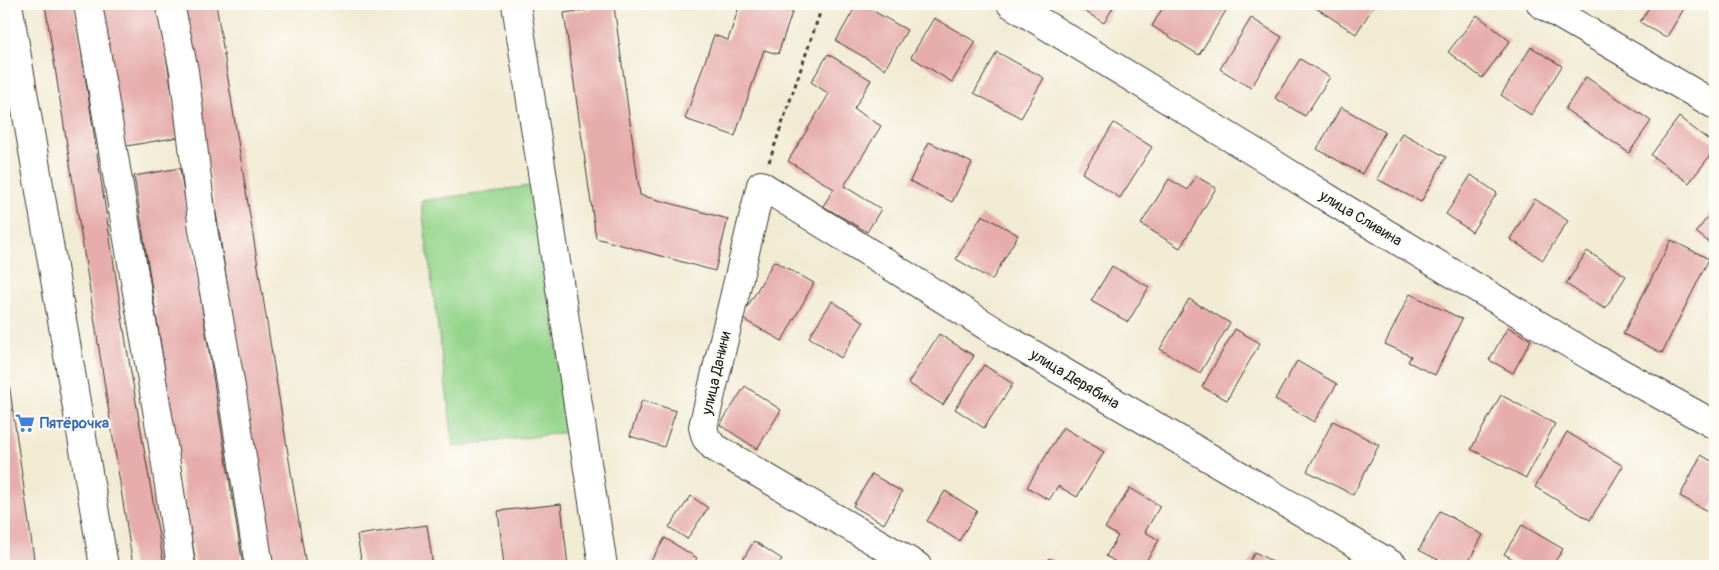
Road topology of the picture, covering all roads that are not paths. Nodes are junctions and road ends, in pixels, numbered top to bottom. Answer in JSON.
{"nodes":[{"id":1,"x":8,"y":4,"type":"edge"},
{"id":2,"x":88,"y":4,"type":"edge"},
{"id":3,"x":170,"y":4,"type":"edge"},
{"id":4,"x":516,"y":4,"type":"edge"},
{"id":5,"x":1010,"y":4,"type":"edge"},
{"id":6,"x":1541,"y":4,"type":"edge"},
{"id":7,"x":1715,"y":105,"type":"edge"},
{"id":8,"x":761,"y":185,"type":"joint"},
{"id":9,"x":1715,"y":425,"type":"edge"},
{"id":10,"x":104,"y":566,"type":"edge"},
{"id":11,"x":181,"y":566,"type":"edge"},
{"id":12,"x":259,"y":566,"type":"edge"},
{"id":13,"x":603,"y":566,"type":"edge"},
{"id":14,"x":916,"y":566,"type":"edge"},
{"id":15,"x":1394,"y":566,"type":"edge"}],
"edges":[{"from":1,"to":10,"type":"street"},
{"from":2,"to":11,"type":"street"},
{"from":3,"to":12,"type":"street"},
{"from":4,"to":13,"type":"street"},
{"from":5,"to":9,"type":"street","name":"улица Сливина"},
{"from":6,"to":7,"type":"street"},
{"from":8,"to":14,"type":"street","name":"улица Данини"},
{"from":8,"to":15,"type":"street","name":"улица Дерябина"}]}
